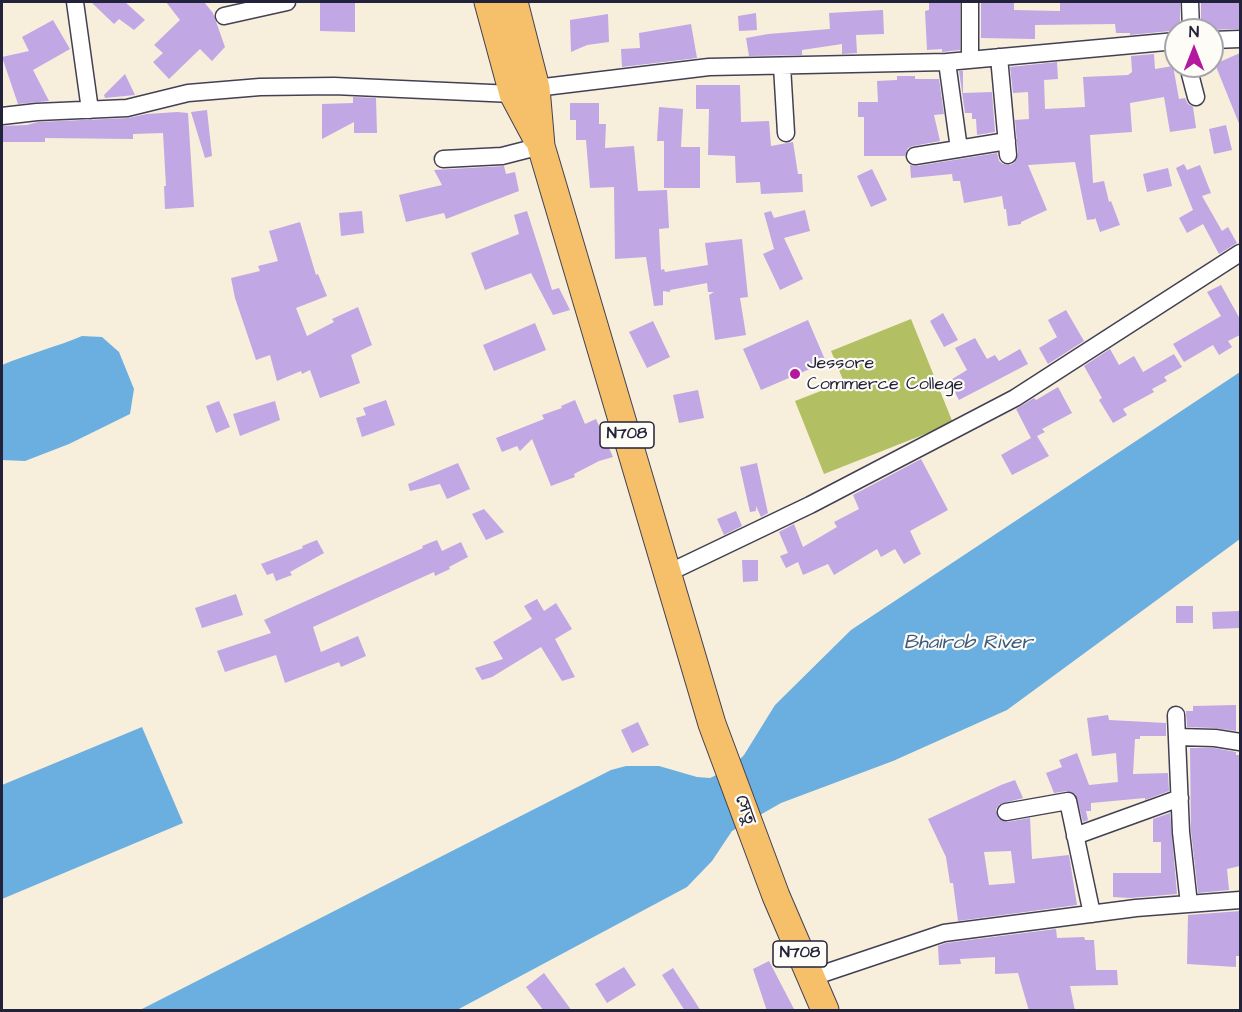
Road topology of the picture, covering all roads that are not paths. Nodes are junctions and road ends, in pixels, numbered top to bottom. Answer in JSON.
{"nodes":[{"id":1,"x":75,"y":2,"type":"edge"},
{"id":2,"x":287,"y":2,"type":"edge"},
{"id":3,"x":488,"y":2,"type":"edge"},
{"id":4,"x":514,"y":2,"type":"edge"},
{"id":5,"x":970,"y":2,"type":"edge"},
{"id":6,"x":1190,"y":2,"type":"edge"},
{"id":7,"x":224,"y":16,"type":"dead end"},
{"id":8,"x":1191,"y":18,"type":"edge"},
{"id":9,"x":1240,"y":39,"type":"edge"},
{"id":10,"x":1224,"y":40,"type":"edge"},
{"id":11,"x":1164,"y":42,"type":"edge"},
{"id":12,"x":999,"y":57,"type":"junction"},
{"id":13,"x":970,"y":60,"type":"junction"},
{"id":14,"x":947,"y":62,"type":"junction"},
{"id":15,"x":782,"y":66,"type":"junction"},
{"id":16,"x":1191,"y":78,"type":"edge"},
{"id":17,"x":524,"y":91,"type":"junction"},
{"id":18,"x":1196,"y":97,"type":"dead end"},
{"id":19,"x":90,"y":110,"type":"junction"},
{"id":20,"x":2,"y":116,"type":"edge"},
{"id":21,"x":786,"y":133,"type":"dead end"},
{"id":22,"x":541,"y":146,"type":"junction"},
{"id":23,"x":959,"y":149,"type":"junction"},
{"id":24,"x":915,"y":156,"type":"dead end"},
{"id":25,"x":443,"y":159,"type":"dead end"},
{"id":26,"x":1240,"y":253,"type":"edge"},
{"id":27,"x":668,"y":573,"type":"junction"},
{"id":28,"x":1176,"y":715,"type":"dead end"},
{"id":29,"x":1177,"y":737,"type":"junction"},
{"id":30,"x":1240,"y":742,"type":"edge"},
{"id":31,"x":1180,"y":798,"type":"junction"},
{"id":32,"x":1006,"y":812,"type":"dead end"},
{"id":33,"x":1076,"y":836,"type":"junction"},
{"id":34,"x":1240,"y":900,"type":"edge"},
{"id":35,"x":1189,"y":904,"type":"junction"},
{"id":36,"x":1092,"y":914,"type":"junction"},
{"id":37,"x":810,"y":978,"type":"junction"},
{"id":38,"x":825,"y":1011,"type":"edge"}],
"edges":[{"from":1,"to":19,"type":"street"},
{"from":2,"to":7,"type":"street"},
{"from":3,"to":17,"type":"highway","number":"N708"},
{"from":4,"to":17,"type":"highway","number":"N708"},
{"from":5,"to":13,"type":"street"},
{"from":6,"to":8,"type":"street"},
{"from":9,"to":10,"type":"street"},
{"from":11,"to":12,"type":"street"},
{"from":12,"to":13,"type":"street"},
{"from":12,"to":23,"type":"street"},
{"from":13,"to":14,"type":"street"},
{"from":14,"to":15,"type":"street"},
{"from":14,"to":23,"type":"street"},
{"from":15,"to":17,"type":"street"},
{"from":15,"to":21,"type":"street"},
{"from":16,"to":18,"type":"street"},
{"from":17,"to":19,"type":"street"},
{"from":17,"to":22,"type":"highway","number":"N708"},
{"from":19,"to":20,"type":"street"},
{"from":22,"to":25,"type":"street"},
{"from":22,"to":27,"type":"highway","number":"N708"},
{"from":23,"to":24,"type":"street"},
{"from":26,"to":27,"type":"street"},
{"from":27,"to":37,"type":"highway","name":"সেতু","number":"N708"},
{"from":28,"to":29,"type":"street"},
{"from":29,"to":30,"type":"street"},
{"from":29,"to":31,"type":"street"},
{"from":31,"to":33,"type":"street"},
{"from":31,"to":35,"type":"street"},
{"from":32,"to":33,"type":"street"},
{"from":33,"to":36,"type":"street"},
{"from":34,"to":35,"type":"street"},
{"from":35,"to":36,"type":"street"},
{"from":36,"to":37,"type":"street"},
{"from":37,"to":38,"type":"highway","number":"N708"}]}
